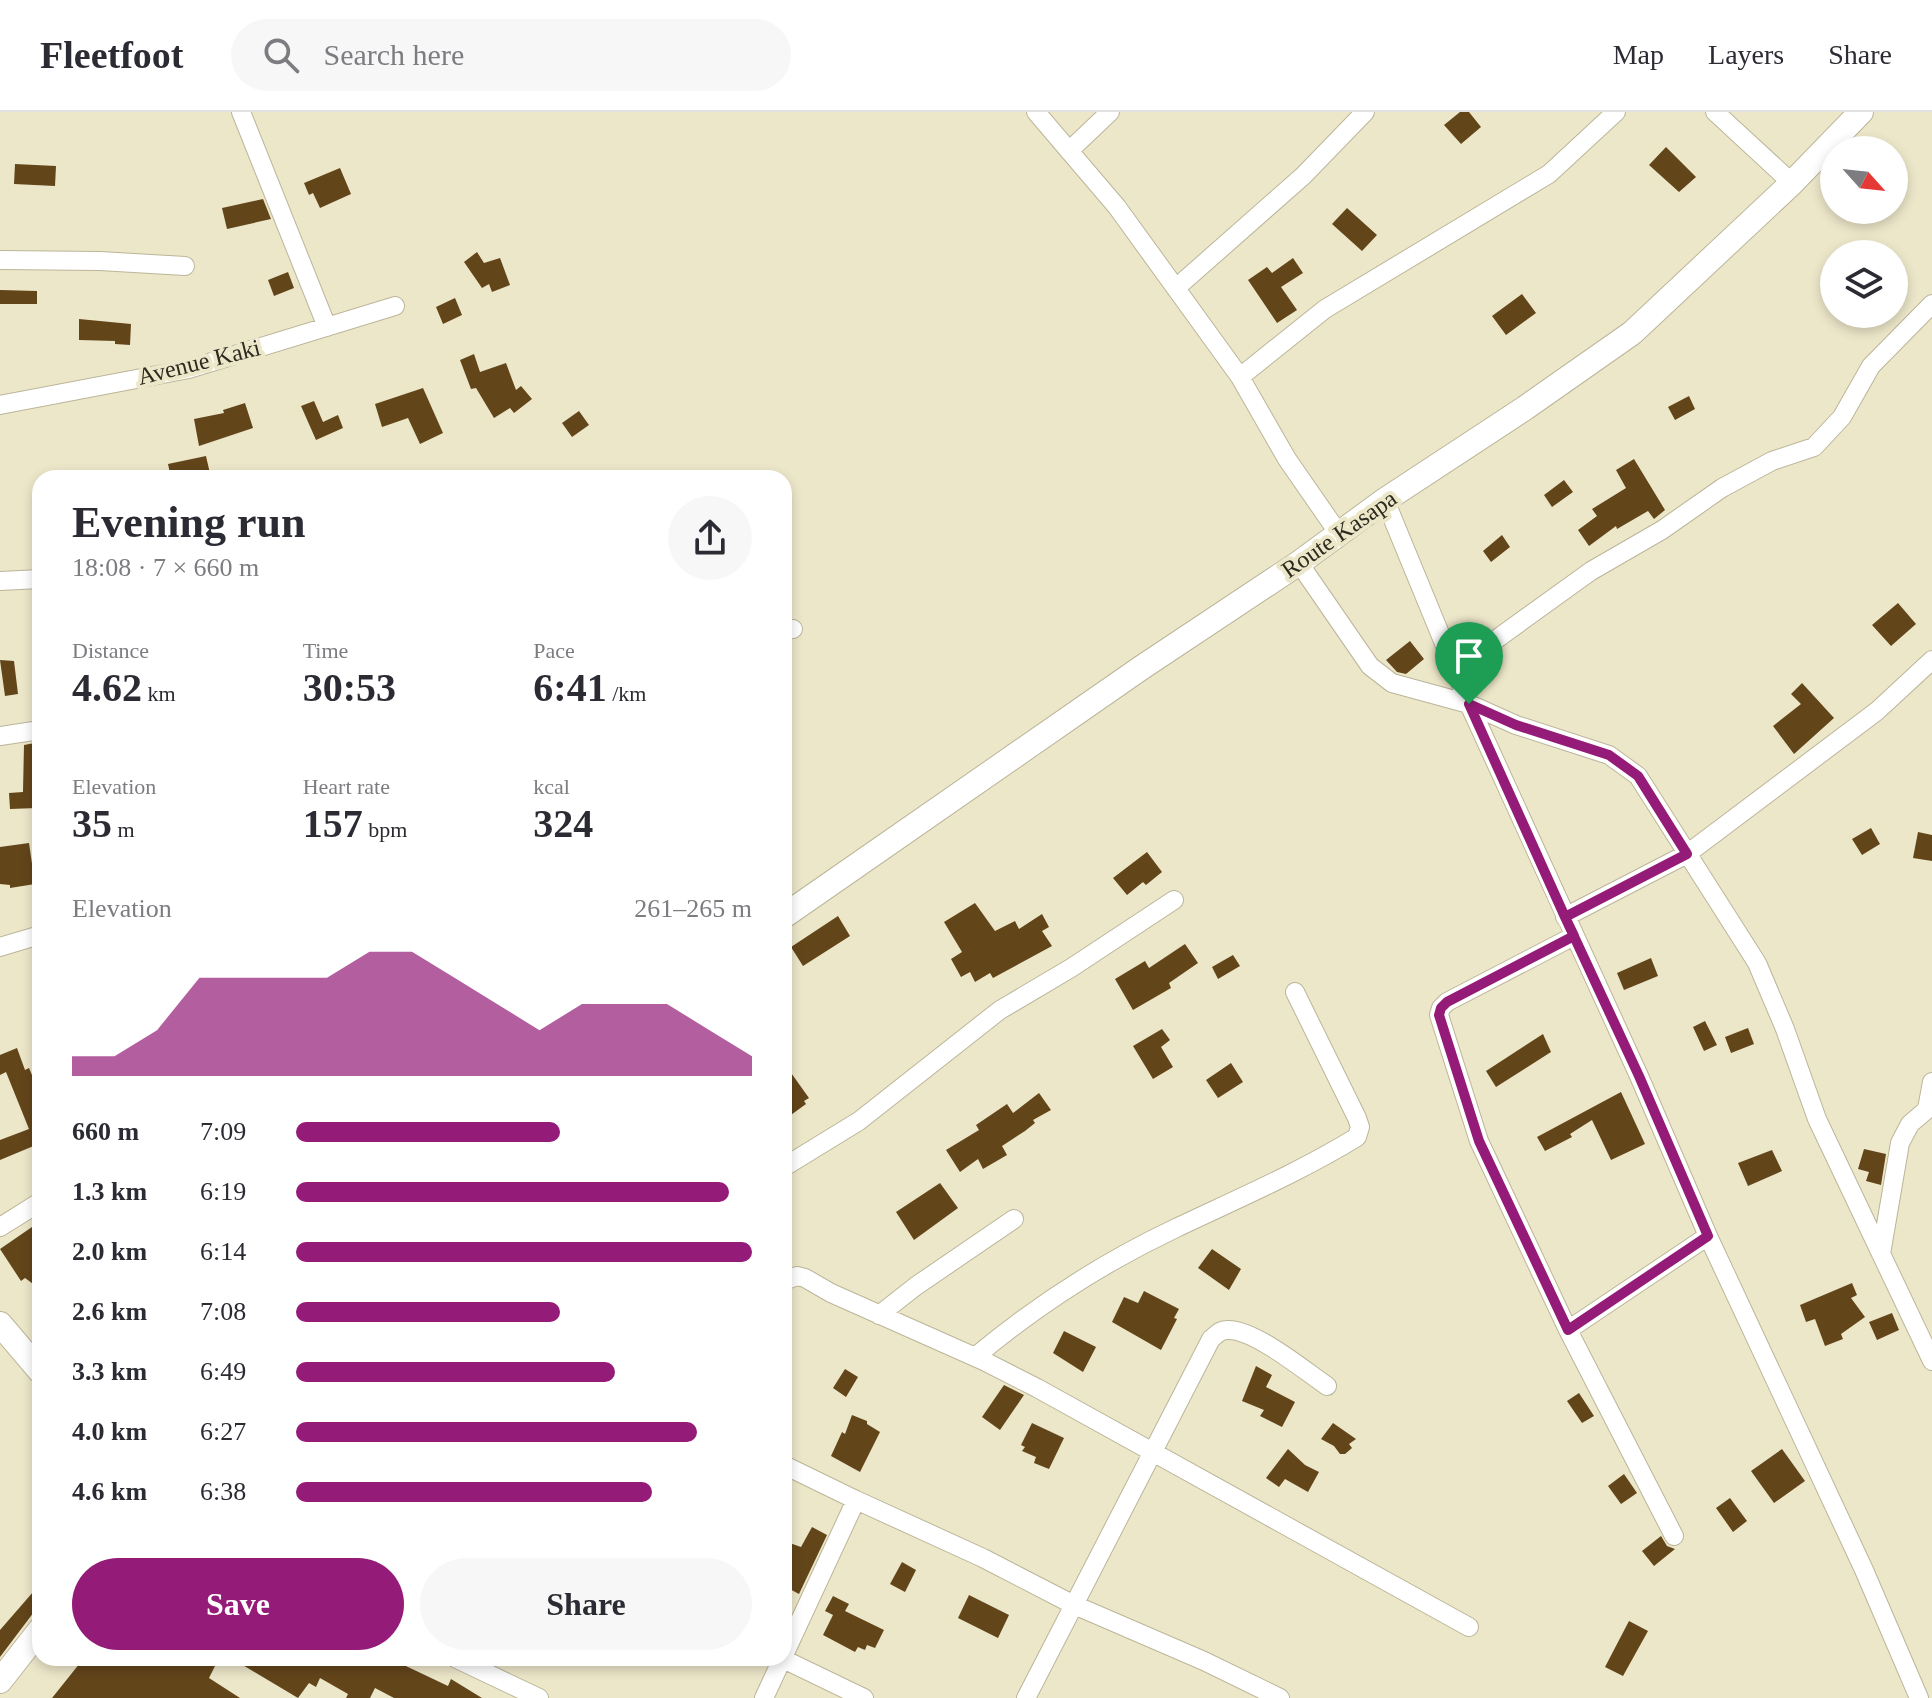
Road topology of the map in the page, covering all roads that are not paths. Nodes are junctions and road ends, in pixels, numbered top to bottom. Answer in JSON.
{"nodes":[{"id":1,"x":241,"y":112,"type":"edge"},
{"id":2,"x":1036,"y":112,"type":"edge"},
{"id":3,"x":1110,"y":112,"type":"edge"},
{"id":4,"x":1365,"y":112,"type":"edge"},
{"id":5,"x":1616,"y":112,"type":"edge"},
{"id":6,"x":1715,"y":112,"type":"edge"},
{"id":7,"x":1861,"y":112,"type":"edge"},
{"id":8,"x":1069,"y":151,"type":"junction"},
{"id":9,"x":1792,"y":183,"type":"junction"},
{"id":10,"x":0,"y":260,"type":"edge"},
{"id":11,"x":185,"y":266,"type":"dead end"},
{"id":12,"x":1176,"y":288,"type":"junction"},
{"id":13,"x":1932,"y":304,"type":"edge"},
{"id":14,"x":395,"y":306,"type":"dead end"},
{"id":15,"x":327,"y":327,"type":"junction"},
{"id":16,"x":1240,"y":377,"type":"junction"},
{"id":17,"x":0,"y":405,"type":"edge"},
{"id":18,"x":1385,"y":500,"type":"junction"},
{"id":19,"x":1339,"y":534,"type":"junction"},
{"id":20,"x":1299,"y":563,"type":"junction"},
{"id":21,"x":32,"y":579,"type":"edge"},
{"id":22,"x":0,"y":581,"type":"edge"},
{"id":23,"x":1932,"y":660,"type":"edge"},
{"id":24,"x":1455,"y":669,"type":"junction"},
{"id":25,"x":1469,"y":704,"type":"junction"},
{"id":26,"x":32,"y":731,"type":"edge"},
{"id":27,"x":0,"y":736,"type":"edge"},
{"id":28,"x":1687,"y":854,"type":"junction"},
{"id":29,"x":1174,"y":900,"type":"dead end"},
{"id":30,"x":792,"y":910,"type":"edge"},
{"id":31,"x":1565,"y":917,"type":"junction"},
{"id":32,"x":1574,"y":936,"type":"junction"},
{"id":33,"x":32,"y":937,"type":"edge"},
{"id":34,"x":0,"y":947,"type":"edge"},
{"id":35,"x":1295,"y":992,"type":"dead end"},
{"id":36,"x":1932,"y":1082,"type":"edge"},
{"id":37,"x":1930,"y":1107,"type":"edge"},
{"id":38,"x":792,"y":1162,"type":"edge"},
{"id":39,"x":32,"y":1207,"type":"edge"},
{"id":40,"x":1014,"y":1219,"type":"dead end"},
{"id":41,"x":0,"y":1227,"type":"edge"},
{"id":42,"x":1708,"y":1236,"type":"junction"},
{"id":43,"x":1881,"y":1254,"type":"junction"},
{"id":44,"x":792,"y":1278,"type":"edge"},
{"id":45,"x":879,"y":1315,"type":"junction"},
{"id":46,"x":0,"y":1324,"type":"edge"},
{"id":47,"x":1568,"y":1330,"type":"junction"},
{"id":48,"x":975,"y":1357,"type":"junction"},
{"id":49,"x":1932,"y":1361,"type":"edge"},
{"id":50,"x":32,"y":1362,"type":"edge"},
{"id":51,"x":1327,"y":1386,"type":"dead end"},
{"id":52,"x":1151,"y":1453,"type":"junction"},
{"id":53,"x":792,"y":1469,"type":"edge"},
{"id":54,"x":856,"y":1500,"type":"junction"},
{"id":55,"x":1674,"y":1536,"type":"dead end"},
{"id":56,"x":1072,"y":1604,"type":"junction"},
{"id":57,"x":1469,"y":1627,"type":"dead end"},
{"id":58,"x":792,"y":1638,"type":"edge"},
{"id":59,"x":32,"y":1640,"type":"edge"},
{"id":60,"x":792,"y":1664,"type":"edge"},
{"id":61,"x":472,"y":1666,"type":"edge"},
{"id":62,"x":779,"y":1666,"type":"edge"},
{"id":63,"x":0,"y":1681,"type":"edge"},
{"id":64,"x":539,"y":1698,"type":"edge"},
{"id":65,"x":764,"y":1698,"type":"edge"},
{"id":66,"x":864,"y":1698,"type":"edge"},
{"id":67,"x":1026,"y":1698,"type":"edge"},
{"id":68,"x":1280,"y":1698,"type":"edge"},
{"id":69,"x":1919,"y":1698,"type":"edge"}],
"edges":[{"from":1,"to":15,"type":"street"},
{"from":2,"to":8,"type":"street"},
{"from":3,"to":8,"type":"street"},
{"from":4,"to":12,"type":"street"},
{"from":5,"to":16,"type":"street"},
{"from":6,"to":9,"type":"street"},
{"from":7,"to":9,"type":"main road","name":"Route Kasapa"},
{"from":8,"to":12,"type":"street"},
{"from":9,"to":18,"type":"main road","name":"Route Kasapa"},
{"from":10,"to":11,"type":"street"},
{"from":12,"to":16,"type":"street"},
{"from":13,"to":24,"type":"street"},
{"from":14,"to":15,"type":"street","name":"Avenue Kaki"},
{"from":15,"to":17,"type":"street","name":"Avenue Kaki"},
{"from":16,"to":19,"type":"street"},
{"from":18,"to":19,"type":"main road","name":"Route Kasapa"},
{"from":18,"to":24,"type":"street"},
{"from":19,"to":20,"type":"main road","name":"Route Kasapa"},
{"from":20,"to":25,"type":"street"},
{"from":20,"to":30,"type":"main road","name":"Route Kasapa"},
{"from":21,"to":22,"type":"street"},
{"from":23,"to":28,"type":"street"},
{"from":24,"to":25,"type":"street"},
{"from":25,"to":28,"type":"street"},
{"from":25,"to":31,"type":"street"},
{"from":26,"to":27,"type":"street"},
{"from":28,"to":31,"type":"street"},
{"from":28,"to":43,"type":"street"},
{"from":29,"to":38,"type":"street"},
{"from":31,"to":32,"type":"street"},
{"from":32,"to":42,"type":"street"},
{"from":32,"to":47,"type":"street"},
{"from":33,"to":34,"type":"street"},
{"from":35,"to":48,"type":"street"},
{"from":36,"to":37,"type":"street"},
{"from":37,"to":43,"type":"street"},
{"from":39,"to":41,"type":"street"},
{"from":40,"to":45,"type":"street"},
{"from":42,"to":47,"type":"street"},
{"from":42,"to":69,"type":"street"},
{"from":43,"to":49,"type":"street"},
{"from":44,"to":45,"type":"street"},
{"from":45,"to":48,"type":"street"},
{"from":46,"to":50,"type":"main road"},
{"from":47,"to":55,"type":"street"},
{"from":48,"to":52,"type":"street"},
{"from":51,"to":52,"type":"street"},
{"from":52,"to":56,"type":"street"},
{"from":52,"to":57,"type":"street"},
{"from":53,"to":54,"type":"street"},
{"from":54,"to":56,"type":"street"},
{"from":54,"to":58,"type":"street"},
{"from":56,"to":67,"type":"street"},
{"from":56,"to":68,"type":"street"},
{"from":59,"to":63,"type":"main road"},
{"from":60,"to":66,"type":"street"},
{"from":61,"to":64,"type":"street"},
{"from":62,"to":65,"type":"street"}]}
